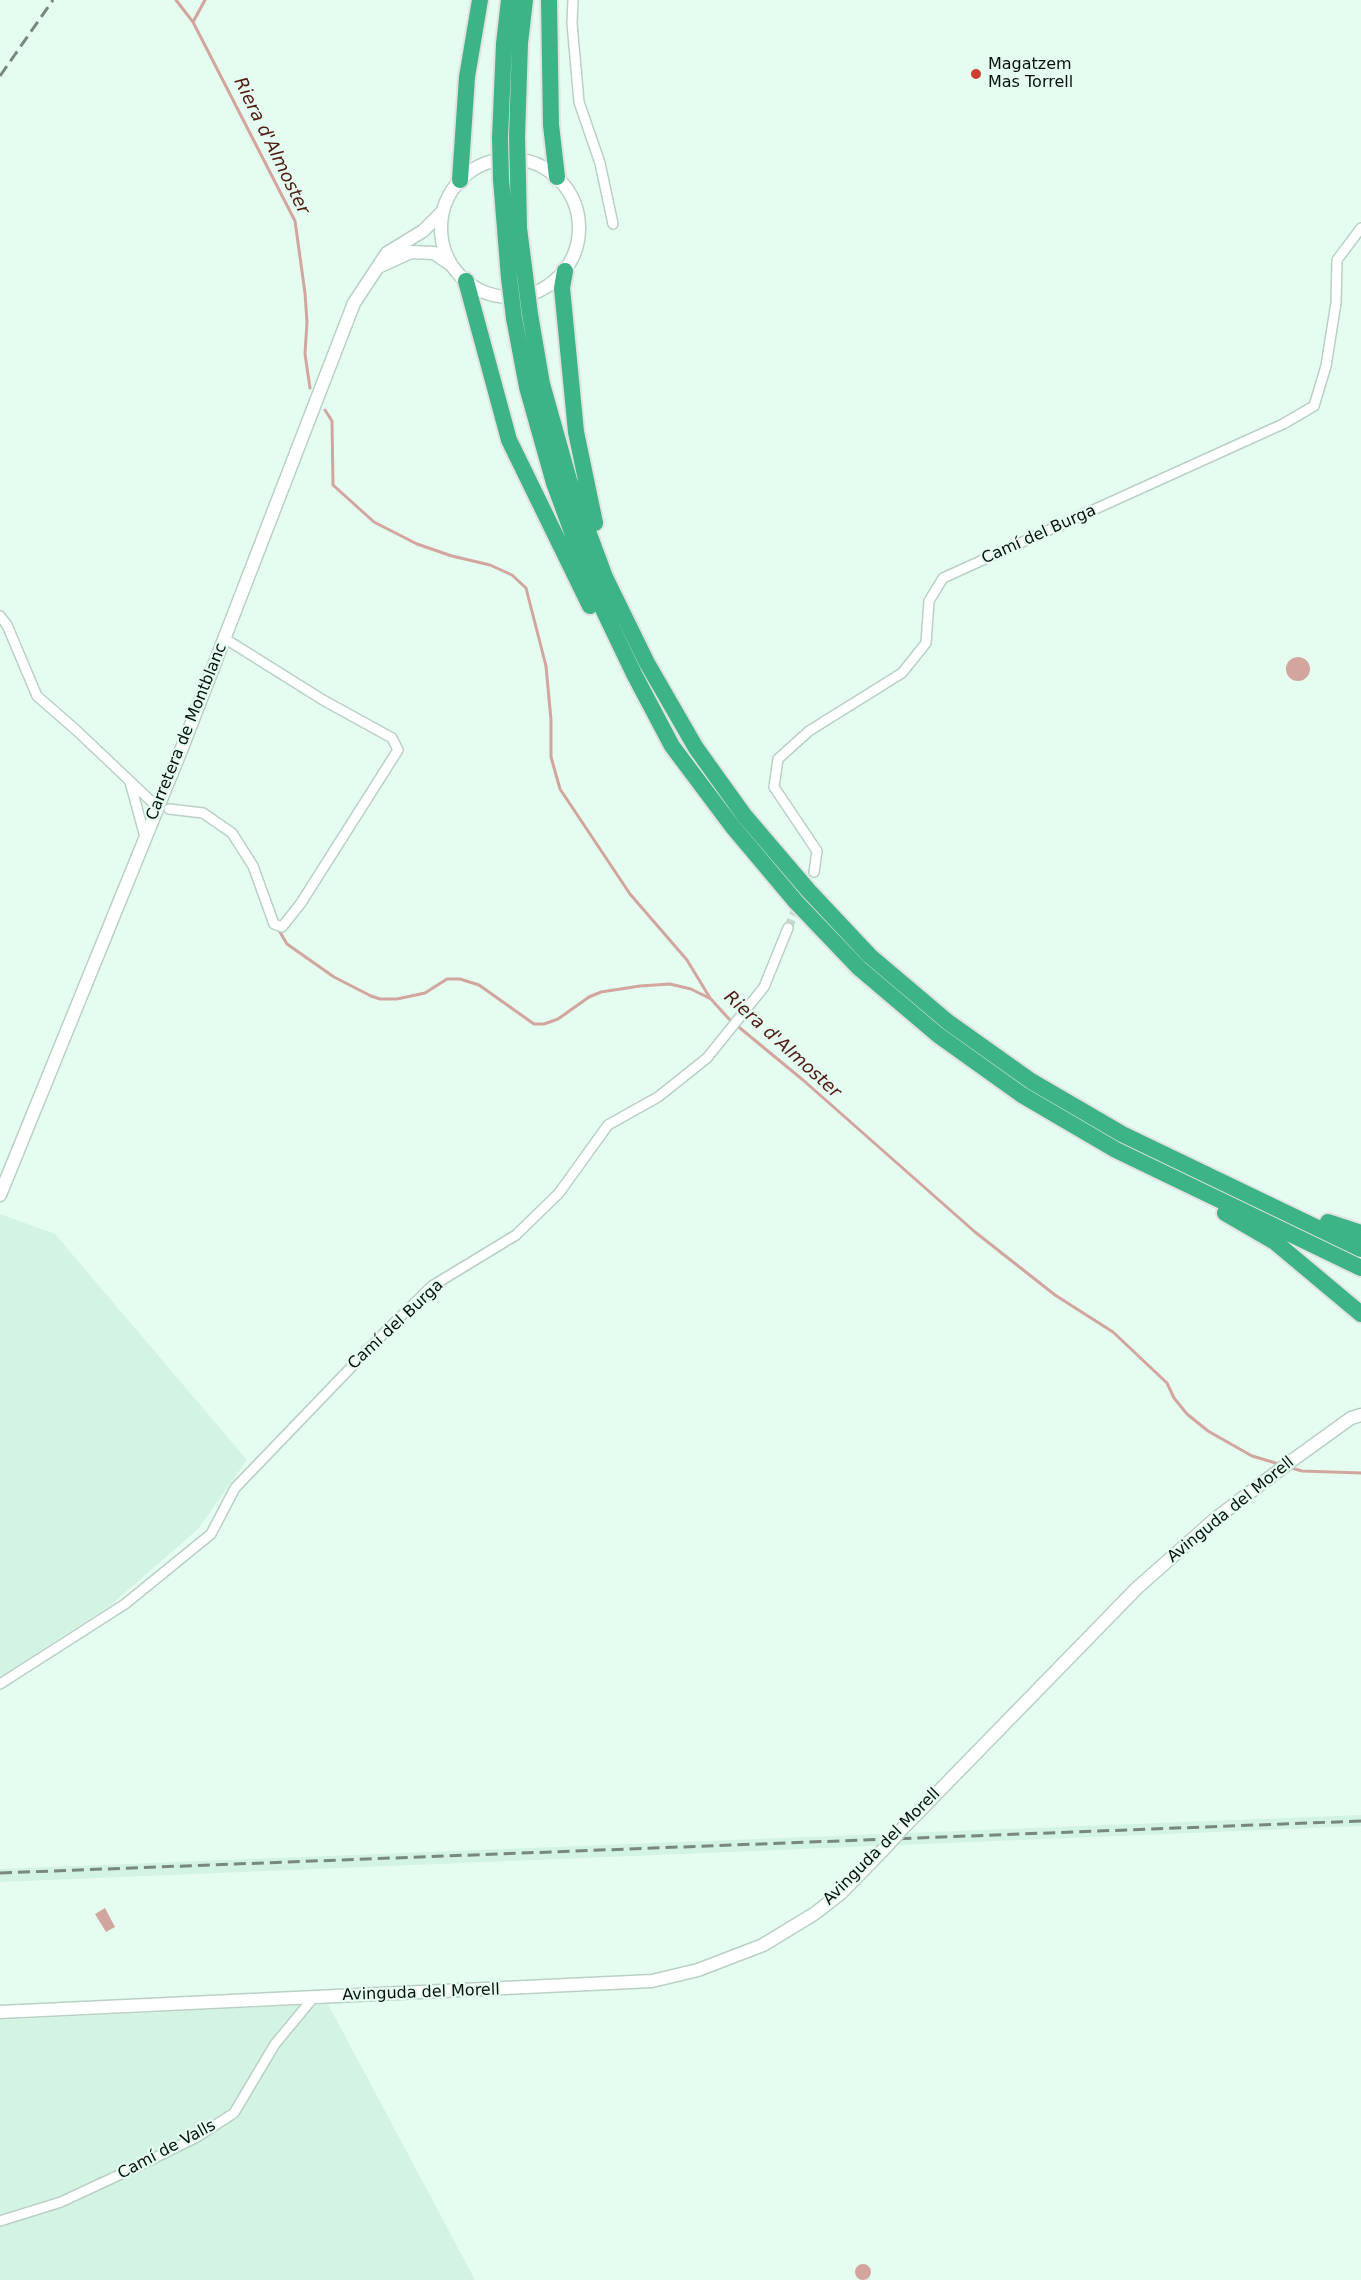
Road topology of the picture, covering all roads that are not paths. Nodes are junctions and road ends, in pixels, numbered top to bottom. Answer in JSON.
{"nodes":[{"id":1,"x":480,"y":0,"type":"edge"},
{"id":2,"x":509,"y":0,"type":"edge"},
{"id":3,"x":525,"y":0,"type":"edge"},
{"id":4,"x":549,"y":0,"type":"edge"},
{"id":5,"x":573,"y":0,"type":"edge"},
{"id":6,"x":557,"y":177,"type":"junction"},
{"id":7,"x":510,"y":178,"type":"junction"},
{"id":8,"x":460,"y":180,"type":"junction"},
{"id":9,"x":443,"y":211,"type":"junction"},
{"id":10,"x":613,"y":224,"type":"dead end"},
{"id":11,"x":1361,"y":228,"type":"edge"},
{"id":12,"x":453,"y":266,"type":"junction"},
{"id":13,"x":374,"y":269,"type":"junction"},
{"id":14,"x":565,"y":271,"type":"junction"},
{"id":15,"x":466,"y":281,"type":"junction"},
{"id":16,"x":522,"y":316,"type":"junction"},
{"id":17,"x":0,"y":616,"type":"edge"},
{"id":18,"x":224,"y":638,"type":"junction"},
{"id":19,"x":672,"y":746,"type":"junction"},
{"id":20,"x":696,"y":748,"type":"junction"},
{"id":21,"x":129,"y":780,"type":"junction"},
{"id":22,"x":151,"y":801,"type":"dead end"},
{"id":23,"x":169,"y":809,"type":"dead end"},
{"id":24,"x":145,"y":837,"type":"junction"},
{"id":25,"x":814,"y":873,"type":"dead end"},
{"id":26,"x":788,"y":928,"type":"tunnel mouth"},
{"id":27,"x":1026,"y":1088,"type":"junction"},
{"id":28,"x":0,"y":1195,"type":"edge"},
{"id":29,"x":1361,"y":1233,"type":"edge"},
{"id":30,"x":1361,"y":1249,"type":"edge"},
{"id":31,"x":1361,"y":1268,"type":"edge"},
{"id":32,"x":1361,"y":1314,"type":"edge"},
{"id":33,"x":1361,"y":1402,"type":"edge"},
{"id":34,"x":1356,"y":1416,"type":"edge"},
{"id":35,"x":0,"y":1684,"type":"edge"},
{"id":36,"x":314,"y":1997,"type":"junction"},
{"id":37,"x":0,"y":2012,"type":"edge"},
{"id":38,"x":0,"y":2221,"type":"edge"}],
"edges":[{"from":1,"to":8,"type":"highway"},
{"from":2,"to":7,"type":"highway","bridge":true},
{"from":3,"to":7,"type":"highway","bridge":true},
{"from":4,"to":6,"type":"highway"},
{"from":5,"to":10,"type":"street"},
{"from":6,"to":8,"type":"street"},
{"from":6,"to":14,"type":"street"},
{"from":7,"to":16,"type":"highway","bridge":true},
{"from":8,"to":9,"type":"street"},
{"from":9,"to":12,"type":"street"},
{"from":9,"to":13,"type":"street","name":"Carretera de Montblanc"},
{"from":11,"to":25,"type":"street","name":"Camí del Burga"},
{"from":12,"to":13,"type":"street"},
{"from":12,"to":15,"type":"street"},
{"from":13,"to":18,"type":"street","name":"Carretera de Montblanc"},
{"from":14,"to":15,"type":"street"},
{"from":14,"to":20,"type":"highway"},
{"from":15,"to":19,"type":"highway"},
{"from":16,"to":19,"type":"highway"},
{"from":16,"to":20,"type":"highway"},
{"from":17,"to":21,"type":"street"},
{"from":18,"to":23,"type":"street"},
{"from":18,"to":24,"type":"street","name":"Carretera de Montblanc"},
{"from":19,"to":27,"type":"highway"},
{"from":20,"to":27,"type":"highway"},
{"from":21,"to":22,"type":"street"},
{"from":21,"to":24,"type":"street"},
{"from":24,"to":28,"type":"street","name":"Carretera de Montblanc"},
{"from":26,"to":35,"type":"street","name":"Camí del Burga"},
{"from":27,"to":29,"type":"highway"},
{"from":27,"to":30,"type":"highway"},
{"from":27,"to":31,"type":"highway"},
{"from":27,"to":32,"type":"highway"},
{"from":33,"to":34,"type":"street","name":"Avinguda del Morell"},
{"from":34,"to":36,"type":"street","name":"Avinguda del Morell","bridge":true},
{"from":36,"to":37,"type":"street","name":"Avinguda del Morell"},
{"from":36,"to":38,"type":"street","name":"Camí de Valls"}]}
